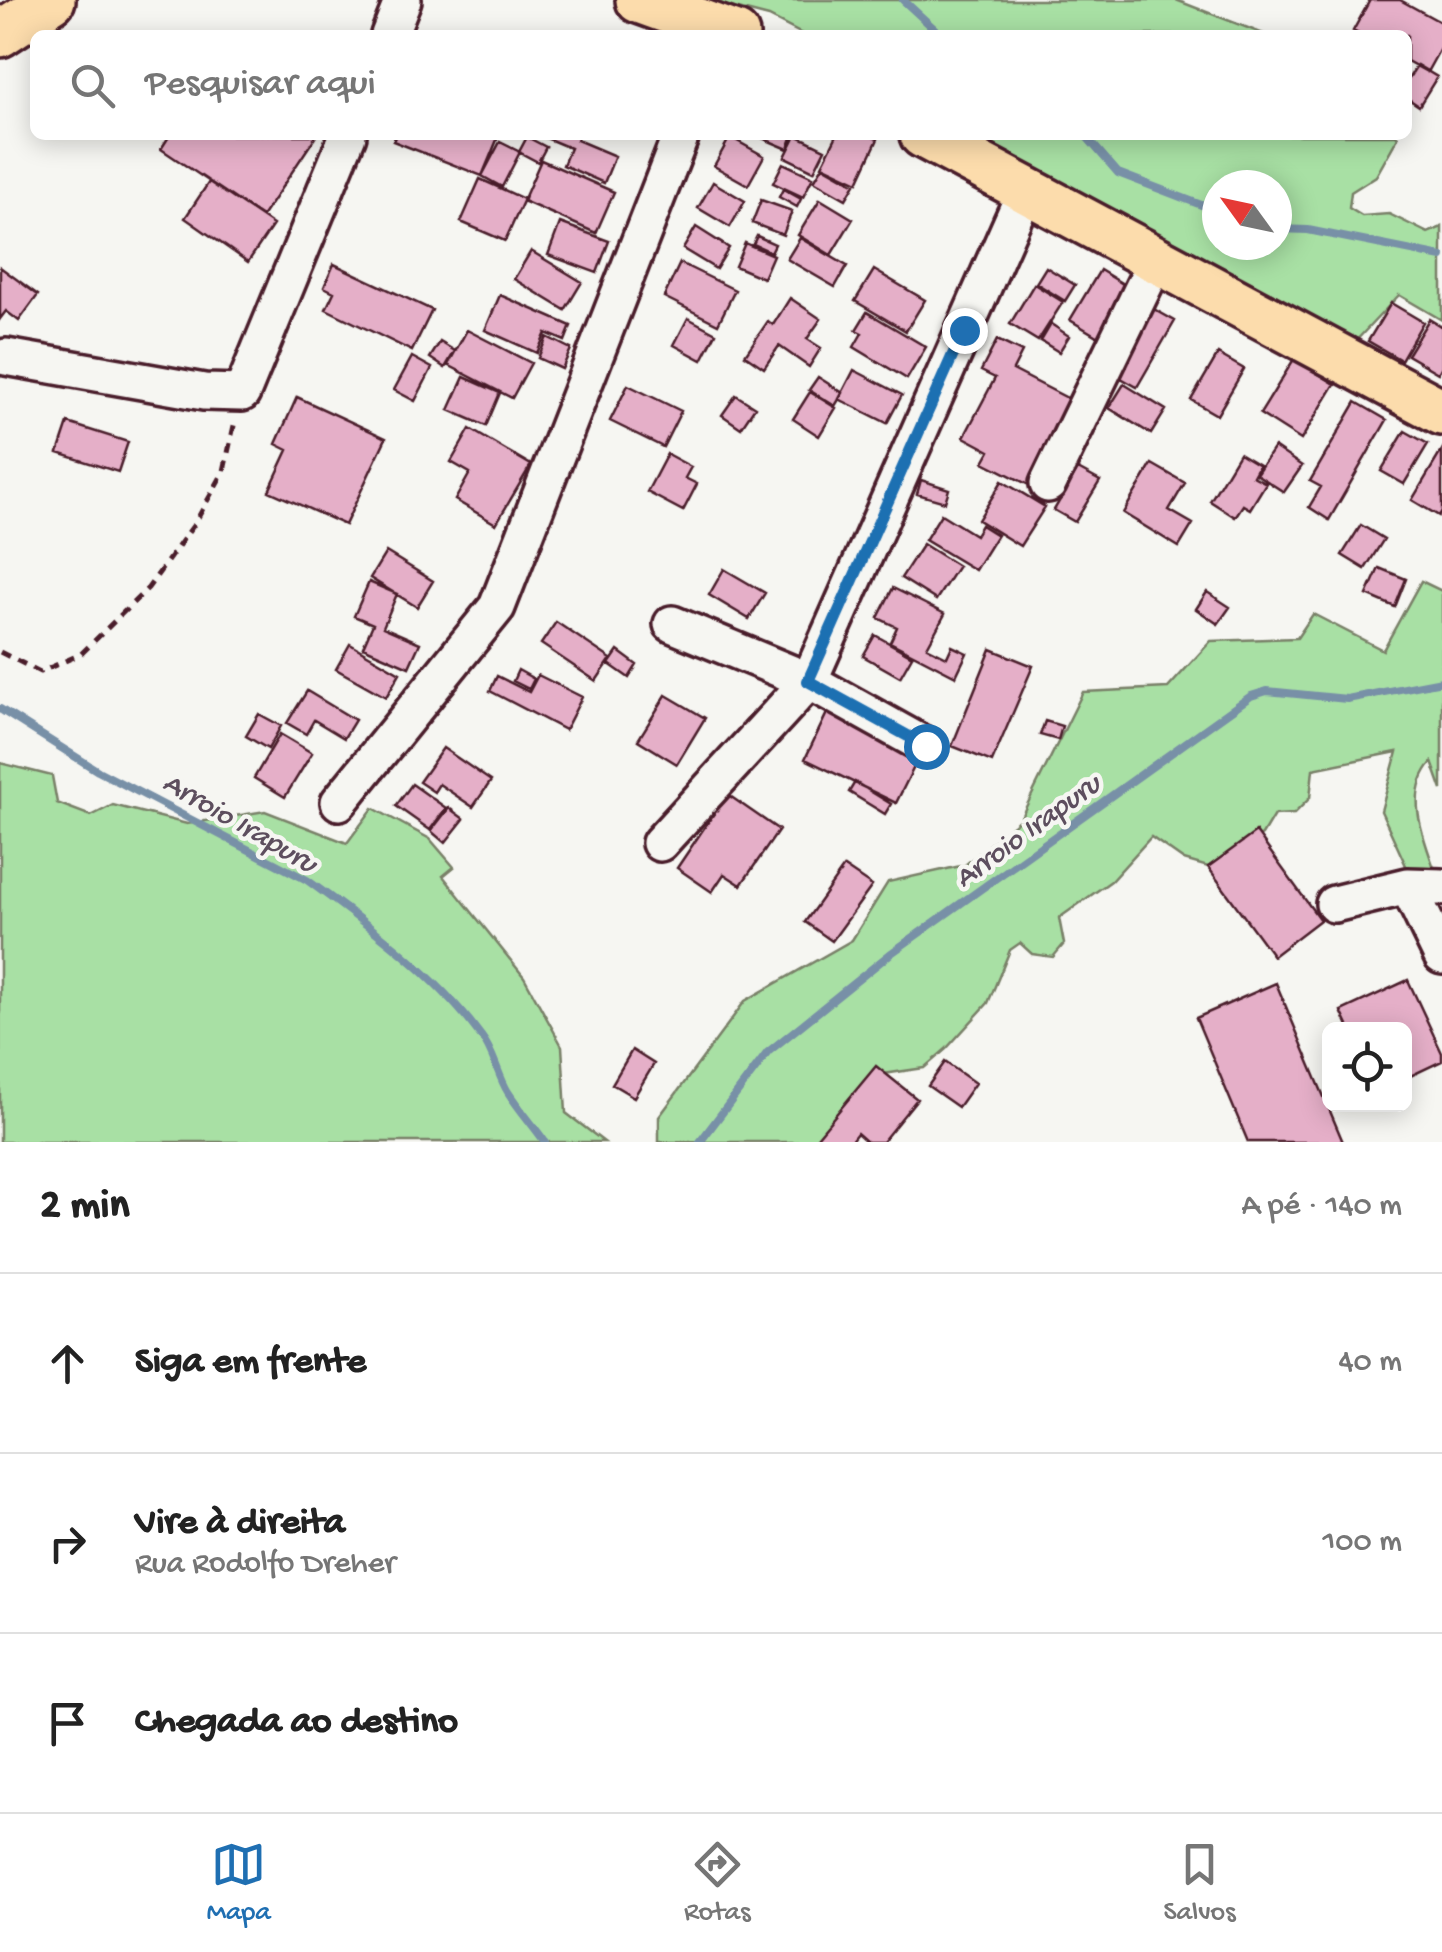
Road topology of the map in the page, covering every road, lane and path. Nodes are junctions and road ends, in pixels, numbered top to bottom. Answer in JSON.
{"nodes":[{"id":1,"x":52,"y":0,"type":"edge"},
{"id":2,"x":404,"y":0,"type":"edge"},
{"id":3,"x":639,"y":0,"type":"edge"},
{"id":4,"x":391,"y":30,"type":"edge"},
{"id":5,"x":718,"y":30,"type":"edge"},
{"id":6,"x":0,"y":34,"type":"edge"},
{"id":7,"x":346,"y":140,"type":"edge"},
{"id":8,"x":679,"y":140,"type":"edge"},
{"id":9,"x":932,"y":140,"type":"edge"},
{"id":10,"x":1026,"y":190,"type":"junction"},
{"id":11,"x":1156,"y":261,"type":"junction"},
{"id":12,"x":6,"y":357,"type":"dead end"},
{"id":13,"x":242,"y":394,"type":"junction"},
{"id":14,"x":1442,"y":412,"type":"edge"},
{"id":15,"x":1048,"y":484,"type":"dead end"},
{"id":16,"x":672,"y":624,"type":"dead end"},
{"id":17,"x":0,"y":652,"type":"edge"},
{"id":18,"x":808,"y":681,"type":"junction"},
{"id":19,"x":926,"y":746,"type":"dead end"},
{"id":20,"x":339,"y":802,"type":"dead end"},
{"id":21,"x":660,"y":843,"type":"dead end"},
{"id":22,"x":1422,"y":892,"type":"edge"},
{"id":23,"x":1334,"y":904,"type":"dead end"},
{"id":24,"x":1442,"y":956,"type":"edge"}],
"edges":[{"from":1,"to":6,"type":"main road"},
{"from":2,"to":4,"type":"street"},
{"from":3,"to":5,"type":"main road"},
{"from":7,"to":13,"type":"street"},
{"from":8,"to":20,"type":"street"},
{"from":9,"to":10,"type":"main road"},
{"from":10,"to":11,"type":"main road"},
{"from":10,"to":18,"type":"street"},
{"from":11,"to":14,"type":"main road"},
{"from":11,"to":15,"type":"street"},
{"from":12,"to":13,"type":"street"},
{"from":13,"to":17,"type":"path"},
{"from":16,"to":18,"type":"street"},
{"from":18,"to":19,"type":"street"},
{"from":18,"to":21,"type":"street"},
{"from":22,"to":23,"type":"street"},
{"from":22,"to":24,"type":"street"}]}
